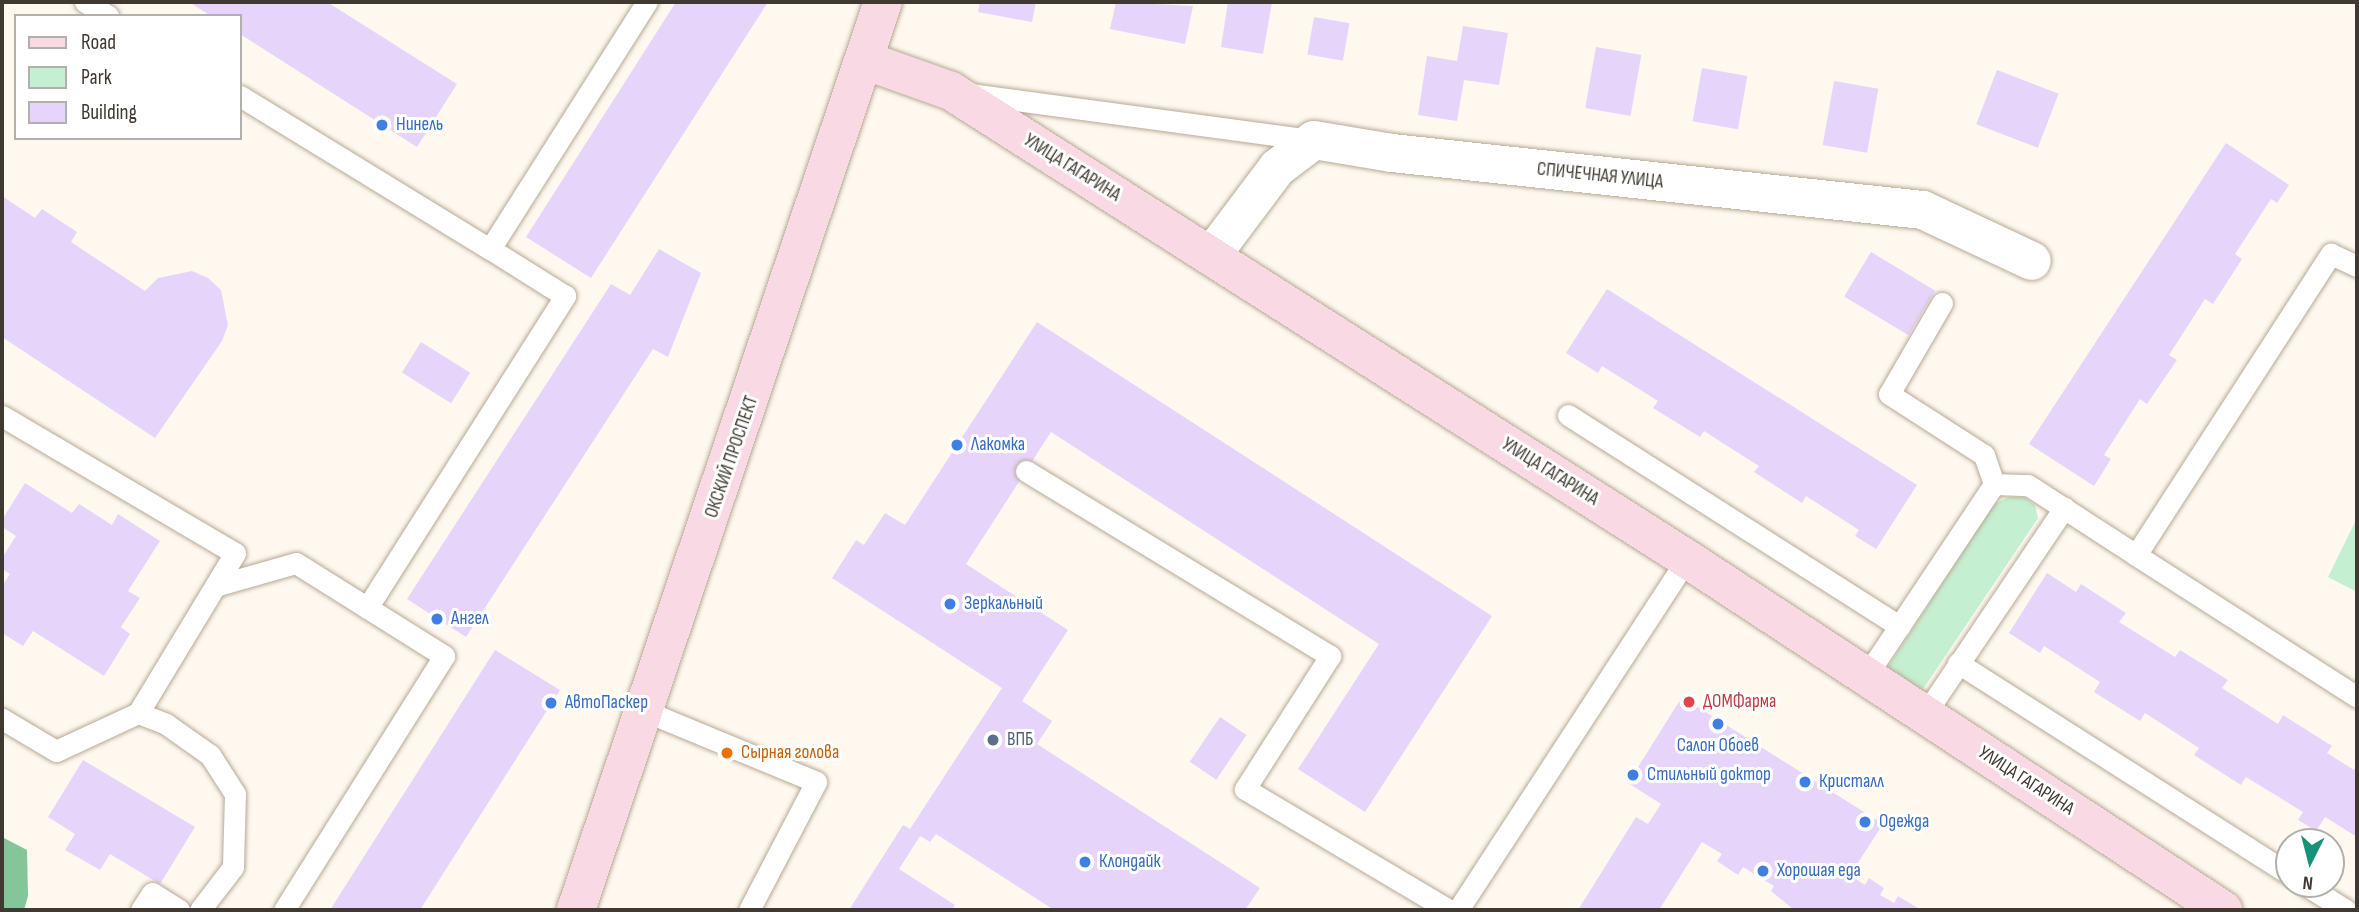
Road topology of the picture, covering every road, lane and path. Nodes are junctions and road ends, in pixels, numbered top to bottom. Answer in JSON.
{"nodes":[{"id":1,"x":85,"y":2,"type":"edge"},
{"id":2,"x":647,"y":2,"type":"edge"},
{"id":3,"x":883,"y":2,"type":"edge"},
{"id":4,"x":105,"y":14,"type":"edge"},
{"id":5,"x":864,"y":60,"type":"junction"},
{"id":6,"x":951,"y":91,"type":"junction"},
{"id":7,"x":242,"y":97,"type":"edge"},
{"id":8,"x":1314,"y":140,"type":"junction"},
{"id":9,"x":490,"y":249,"type":"junction"},
{"id":10,"x":1210,"y":256,"type":"junction"},
{"id":11,"x":2032,"y":261,"type":"dead end"},
{"id":12,"x":2357,"y":266,"type":"edge"},
{"id":13,"x":1942,"y":303,"type":"dead end"},
{"id":14,"x":1569,"y":415,"type":"dead end"},
{"id":15,"x":2,"y":416,"type":"edge"},
{"id":16,"x":1026,"y":471,"type":"dead end"},
{"id":17,"x":1994,"y":484,"type":"junction"},
{"id":18,"x":2063,"y":508,"type":"junction"},
{"id":19,"x":2136,"y":555,"type":"junction"},
{"id":20,"x":1687,"y":559,"type":"junction"},
{"id":21,"x":215,"y":586,"type":"junction"},
{"id":22,"x":367,"y":608,"type":"junction"},
{"id":23,"x":1899,"y":626,"type":"junction"},
{"id":24,"x":1958,"y":663,"type":"junction"},
{"id":25,"x":1866,"y":676,"type":"junction"},
{"id":26,"x":2357,"y":697,"type":"edge"},
{"id":27,"x":645,"y":711,"type":"junction"},
{"id":28,"x":138,"y":713,"type":"junction"},
{"id":29,"x":1925,"y":714,"type":"junction"},
{"id":30,"x":2,"y":719,"type":"edge"},
{"id":31,"x":2275,"y":865,"type":"edge"},
{"id":32,"x":2327,"y":898,"type":"edge"},
{"id":33,"x":141,"y":910,"type":"edge"},
{"id":34,"x":179,"y":910,"type":"edge"},
{"id":35,"x":200,"y":910,"type":"edge"},
{"id":36,"x":284,"y":910,"type":"edge"},
{"id":37,"x":576,"y":910,"type":"edge"},
{"id":38,"x":749,"y":910,"type":"edge"},
{"id":39,"x":1449,"y":910,"type":"edge"},
{"id":40,"x":1458,"y":910,"type":"edge"},
{"id":41,"x":2223,"y":910,"type":"edge"},
{"id":42,"x":2346,"y":910,"type":"edge"}],
"edges":[{"from":1,"to":4,"type":"lane"},
{"from":2,"to":9,"type":"lane"},
{"from":3,"to":5,"type":"street","name":"ОКСКИЙ ПРОСПЕКТ"},
{"from":5,"to":6,"type":"street","name":"УЛИЦА ГАГАРИНА"},
{"from":5,"to":27,"type":"street","name":"ОКСКИЙ ПРОСПЕКТ"},
{"from":6,"to":8,"type":"lane"},
{"from":6,"to":10,"type":"street","name":"УЛИЦА ГАГАРИНА"},
{"from":7,"to":9,"type":"lane"},
{"from":8,"to":10,"type":"street"},
{"from":8,"to":11,"type":"street","name":"СПИЧЕЧНАЯ УЛИЦА"},
{"from":9,"to":22,"type":"lane"},
{"from":10,"to":20,"type":"street","name":"УЛИЦА ГАГАРИНА"},
{"from":12,"to":19,"type":"lane"},
{"from":13,"to":17,"type":"lane"},
{"from":14,"to":23,"type":"lane"},
{"from":15,"to":21,"type":"lane"},
{"from":16,"to":39,"type":"lane"},
{"from":17,"to":18,"type":"lane"},
{"from":17,"to":23,"type":"lane"},
{"from":18,"to":19,"type":"lane"},
{"from":18,"to":24,"type":"lane"},
{"from":19,"to":26,"type":"lane"},
{"from":20,"to":25,"type":"street","name":"УЛИЦА ГАГАРИНА"},
{"from":20,"to":40,"type":"lane"},
{"from":21,"to":22,"type":"lane"},
{"from":21,"to":28,"type":"lane"},
{"from":22,"to":36,"type":"lane"},
{"from":23,"to":25,"type":"lane"},
{"from":24,"to":29,"type":"lane"},
{"from":24,"to":31,"type":"lane"},
{"from":25,"to":29,"type":"street","name":"УЛИЦА ГАГАРИНА"},
{"from":27,"to":37,"type":"street","name":"ОКСКИЙ ПРОСПЕКТ"},
{"from":27,"to":38,"type":"lane"},
{"from":28,"to":30,"type":"lane"},
{"from":28,"to":35,"type":"lane"},
{"from":29,"to":41,"type":"street","name":"УЛИЦА ГАГАРИНА"},
{"from":32,"to":42,"type":"lane"},
{"from":33,"to":34,"type":"lane"}]}
